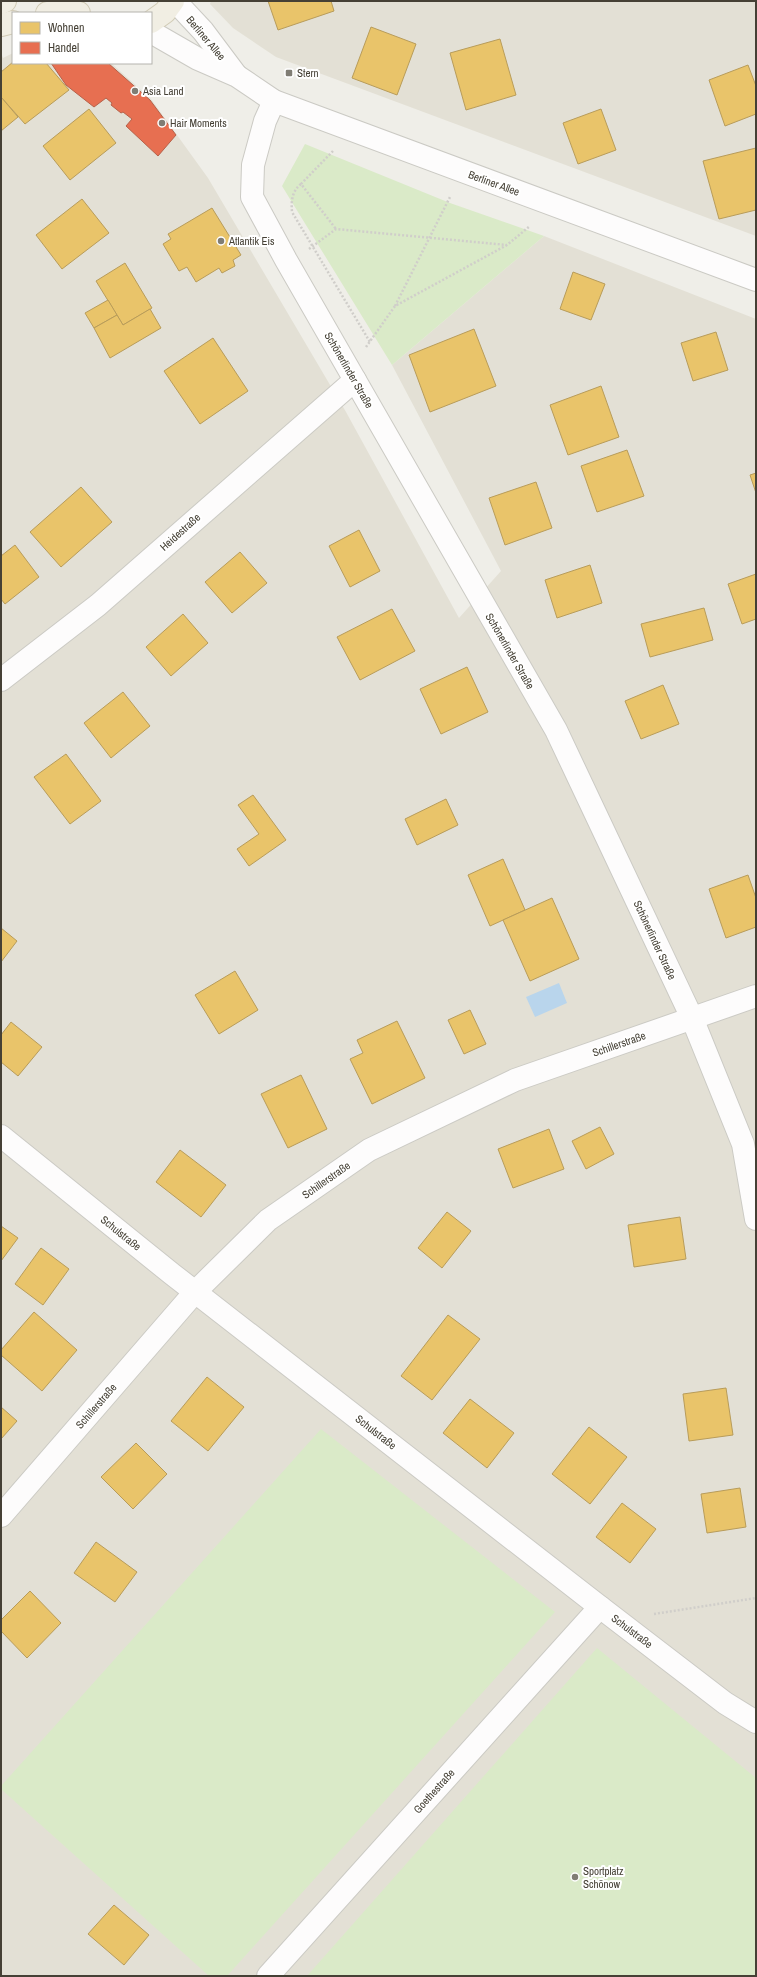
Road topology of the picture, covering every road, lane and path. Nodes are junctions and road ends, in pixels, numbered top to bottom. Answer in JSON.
{"nodes":[{"id":1,"x":4,"y":1,"type":"edge"},
{"id":2,"x":72,"y":1,"type":"edge"},
{"id":3,"x":174,"y":1,"type":"edge"},
{"id":4,"x":1,"y":3,"type":"edge"},
{"id":5,"x":54,"y":12,"type":"edge"},
{"id":6,"x":70,"y":12,"type":"edge"},
{"id":7,"x":79,"y":12,"type":"edge"},
{"id":8,"x":152,"y":21,"type":"edge"},
{"id":9,"x":12,"y":22,"type":"edge"},
{"id":10,"x":1,"y":25,"type":"edge"},
{"id":11,"x":152,"y":33,"type":"edge"},
{"id":12,"x":237,"y":76,"type":"junction"},
{"id":13,"x":274,"y":101,"type":"junction"},
{"id":14,"x":333,"y":150,"type":"dead end"},
{"id":15,"x":300,"y":184,"type":"junction"},
{"id":16,"x":450,"y":197,"type":"dead end"},
{"id":17,"x":530,"y":226,"type":"dead end"},
{"id":18,"x":336,"y":229,"type":"junction"},
{"id":19,"x":430,"y":238,"type":"junction"},
{"id":20,"x":507,"y":245,"type":"junction"},
{"id":21,"x":313,"y":246,"type":"junction"},
{"id":22,"x":286,"y":260,"type":"junction"},
{"id":23,"x":756,"y":280,"type":"edge"},
{"id":24,"x":395,"y":306,"type":"junction"},
{"id":25,"x":370,"y":342,"type":"junction"},
{"id":26,"x":355,"y":380,"type":"junction"},
{"id":27,"x":1,"y":680,"type":"edge"},
{"id":28,"x":756,"y":996,"type":"edge"},
{"id":29,"x":692,"y":1018,"type":"junction"},
{"id":30,"x":1,"y":1136,"type":"edge"},
{"id":31,"x":756,"y":1219,"type":"edge"},
{"id":32,"x":195,"y":1292,"type":"junction"},
{"id":33,"x":1,"y":1516,"type":"edge"},
{"id":34,"x":756,"y":1598,"type":"edge"},
{"id":35,"x":600,"y":1607,"type":"junction"},
{"id":36,"x":618,"y":1620,"type":"junction"},
{"id":37,"x":756,"y":1722,"type":"edge"},
{"id":38,"x":268,"y":1976,"type":"edge"}],
"edges":[{"from":1,"to":4,"type":"main road"},
{"from":2,"to":7,"type":"main road"},
{"from":3,"to":8,"type":"main road"},
{"from":3,"to":12,"type":"street","name":"Berliner Allee"},
{"from":5,"to":6,"type":"main road"},
{"from":9,"to":10,"type":"main road"},
{"from":11,"to":12,"type":"street","name":"Berliner Allee"},
{"from":12,"to":13,"type":"street","name":"Berliner Allee"},
{"from":13,"to":22,"type":"street","name":"Schönerlinder Straße"},
{"from":13,"to":23,"type":"street","name":"Berliner Allee"},
{"from":14,"to":15,"type":"path"},
{"from":15,"to":18,"type":"path"},
{"from":15,"to":21,"type":"path"},
{"from":16,"to":19,"type":"path"},
{"from":17,"to":20,"type":"path"},
{"from":18,"to":19,"type":"path"},
{"from":18,"to":21,"type":"path"},
{"from":19,"to":20,"type":"path"},
{"from":19,"to":24,"type":"path"},
{"from":20,"to":24,"type":"path"},
{"from":21,"to":22,"type":"path"},
{"from":21,"to":25,"type":"path"},
{"from":22,"to":26,"type":"street","name":"Schönerlinder Straße"},
{"from":24,"to":25,"type":"path"},
{"from":25,"to":26,"type":"path"},
{"from":26,"to":27,"type":"street","name":"Heidestraße"},
{"from":26,"to":29,"type":"street","name":"Schönerlinder Straße"},
{"from":28,"to":29,"type":"street","name":"Schillerstraße"},
{"from":29,"to":31,"type":"street","name":"Schönerlinder Straße"},
{"from":29,"to":32,"type":"street","name":"Schillerstraße"},
{"from":30,"to":32,"type":"street","name":"Schulstraße"},
{"from":32,"to":33,"type":"street","name":"Schillerstraße"},
{"from":32,"to":35,"type":"street","name":"Schulstraße"},
{"from":34,"to":36,"type":"path"},
{"from":35,"to":36,"type":"street","name":"Schulstraße"},
{"from":35,"to":38,"type":"street","name":"Goethestraße"},
{"from":36,"to":37,"type":"street","name":"Schulstraße"}]}
